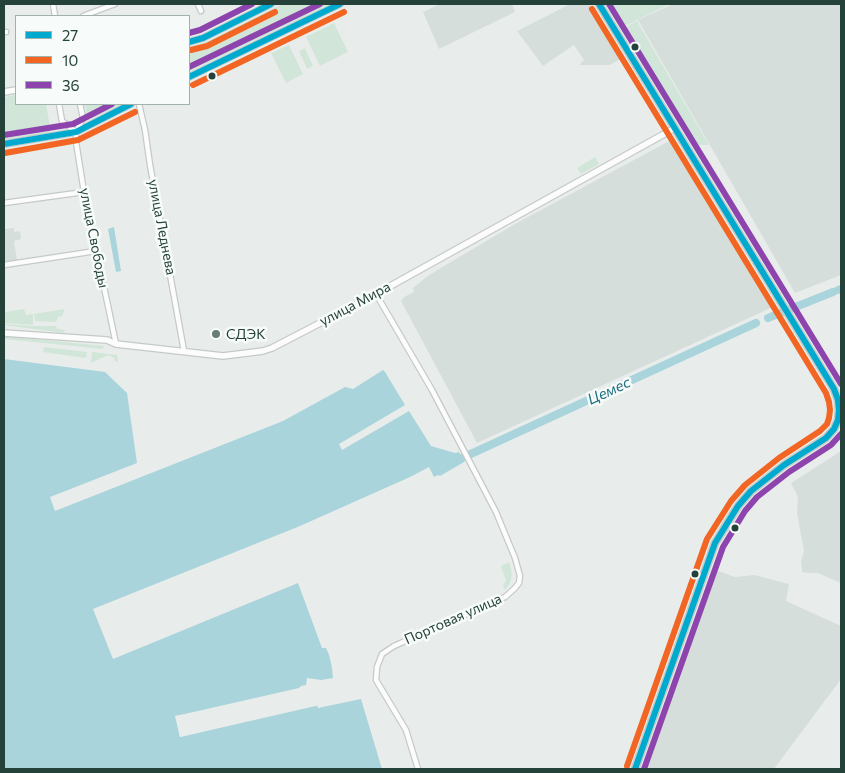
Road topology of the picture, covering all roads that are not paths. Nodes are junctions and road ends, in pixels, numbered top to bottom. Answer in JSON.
{"nodes":[{"id":1,"x":116,"y":4,"type":"edge"},
{"id":2,"x":198,"y":4,"type":"edge"},
{"id":3,"x":271,"y":4,"type":"edge"},
{"id":4,"x":340,"y":4,"type":"edge"},
{"id":5,"x":598,"y":4,"type":"edge"},
{"id":6,"x":201,"y":10,"type":"dead end"},
{"id":7,"x":86,"y":15,"type":"edge"},
{"id":8,"x":190,"y":42,"type":"edge"},
{"id":9,"x":190,"y":77,"type":"edge"},
{"id":10,"x":59,"y":105,"type":"edge"},
{"id":11,"x":80,"y":105,"type":"edge"},
{"id":12,"x":129,"y":105,"type":"edge"},
{"id":13,"x":139,"y":105,"type":"edge"},
{"id":14,"x":675,"y":128,"type":"junction"},
{"id":15,"x":76,"y":132,"type":"junction"},
{"id":16,"x":4,"y":144,"type":"edge"},
{"id":17,"x":84,"y":192,"type":"junction"},
{"id":18,"x":4,"y":203,"type":"edge"},
{"id":19,"x":96,"y":251,"type":"junction"},
{"id":20,"x":4,"y":265,"type":"edge"},
{"id":21,"x":376,"y":294,"type":"junction"},
{"id":22,"x":4,"y":333,"type":"edge"},
{"id":23,"x":116,"y":344,"type":"junction"},
{"id":24,"x":184,"y":351,"type":"junction"},
{"id":25,"x":418,"y":769,"type":"edge"},
{"id":26,"x":635,"y":769,"type":"edge"}],
"edges":[{"from":1,"to":7,"type":"street"},
{"from":2,"to":6,"type":"street"},
{"from":3,"to":8,"type":"street"},
{"from":4,"to":9,"type":"street"},
{"from":5,"to":14,"type":"highway"},
{"from":10,"to":15,"type":"street"},
{"from":11,"to":15,"type":"street","name":"улица Свободы"},
{"from":12,"to":15,"type":"street"},
{"from":13,"to":24,"type":"street","name":"улица Леднева"},
{"from":14,"to":21,"type":"street","name":"улица Мира"},
{"from":14,"to":26,"type":"highway"},
{"from":15,"to":16,"type":"street"},
{"from":15,"to":17,"type":"street","name":"улица Свободы"},
{"from":17,"to":18,"type":"street"},
{"from":17,"to":19,"type":"street","name":"улица Свободы"},
{"from":19,"to":20,"type":"street"},
{"from":19,"to":23,"type":"street","name":"улица Свободы"},
{"from":21,"to":24,"type":"street","name":"улица Мира"},
{"from":21,"to":25,"type":"street","name":"Портовая улица"},
{"from":22,"to":23,"type":"street","name":"улица Мира"},
{"from":23,"to":24,"type":"street","name":"улица Мира"}]}
